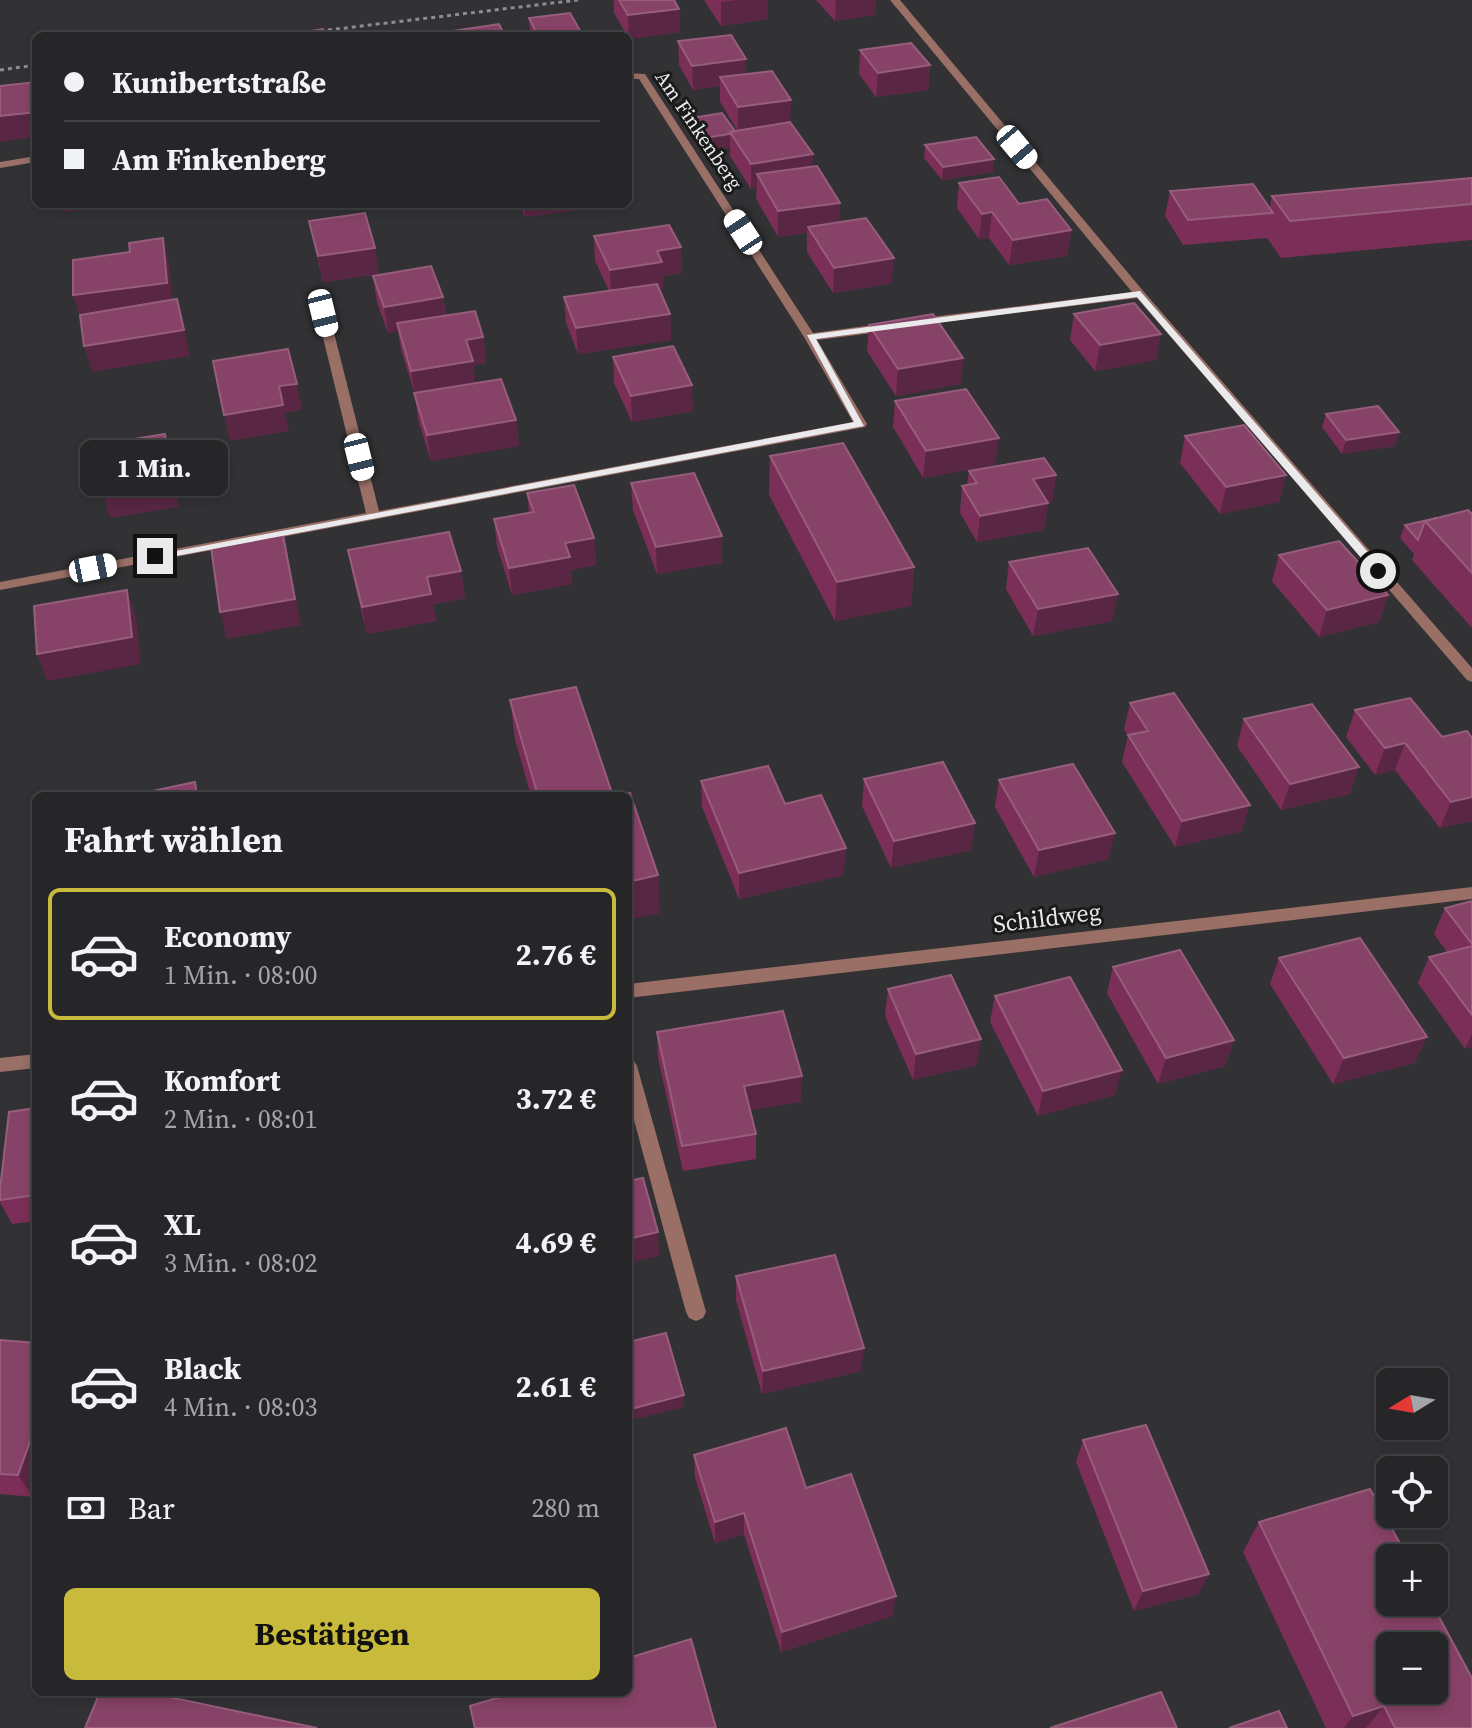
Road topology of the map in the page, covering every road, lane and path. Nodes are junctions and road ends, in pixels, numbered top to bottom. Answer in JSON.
{"nodes":[{"id":1,"x":578,"y":0,"type":"edge"},
{"id":2,"x":895,"y":0,"type":"edge"},
{"id":3,"x":311,"y":32,"type":"edge"},
{"id":4,"x":32,"y":66,"type":"edge"},
{"id":5,"x":0,"y":70,"type":"edge"},
{"id":6,"x":632,"y":76,"type":"edge"},
{"id":7,"x":32,"y":160,"type":"edge"},
{"id":8,"x":0,"y":165,"type":"edge"},
{"id":9,"x":1140,"y":294,"type":"junction"},
{"id":10,"x":323,"y":313,"type":"dead end"},
{"id":11,"x":810,"y":337,"type":"junction"},
{"id":12,"x":373,"y":515,"type":"junction"},
{"id":13,"x":0,"y":586,"type":"edge"},
{"id":14,"x":1472,"y":677,"type":"edge"},
{"id":15,"x":1472,"y":893,"type":"edge"},
{"id":16,"x":632,"y":991,"type":"edge"},
{"id":17,"x":32,"y":1061,"type":"edge"},
{"id":18,"x":0,"y":1065,"type":"edge"},
{"id":19,"x":632,"y":1080,"type":"edge"},
{"id":20,"x":696,"y":1312,"type":"dead end"}],
"edges":[{"from":1,"to":3,"type":"path"},
{"from":2,"to":9,"type":"street"},
{"from":4,"to":5,"type":"path"},
{"from":6,"to":11,"type":"street","name":"Am Finkenberg"},
{"from":7,"to":8,"type":"street"},
{"from":9,"to":11,"type":"street"},
{"from":9,"to":14,"type":"street"},
{"from":10,"to":12,"type":"street"},
{"from":11,"to":12,"type":"street","name":"Am Finkenberg"},
{"from":12,"to":13,"type":"street","name":"Am Finkenberg"},
{"from":15,"to":16,"type":"street","name":"Schildweg"},
{"from":17,"to":18,"type":"street"},
{"from":19,"to":20,"type":"street"}]}
